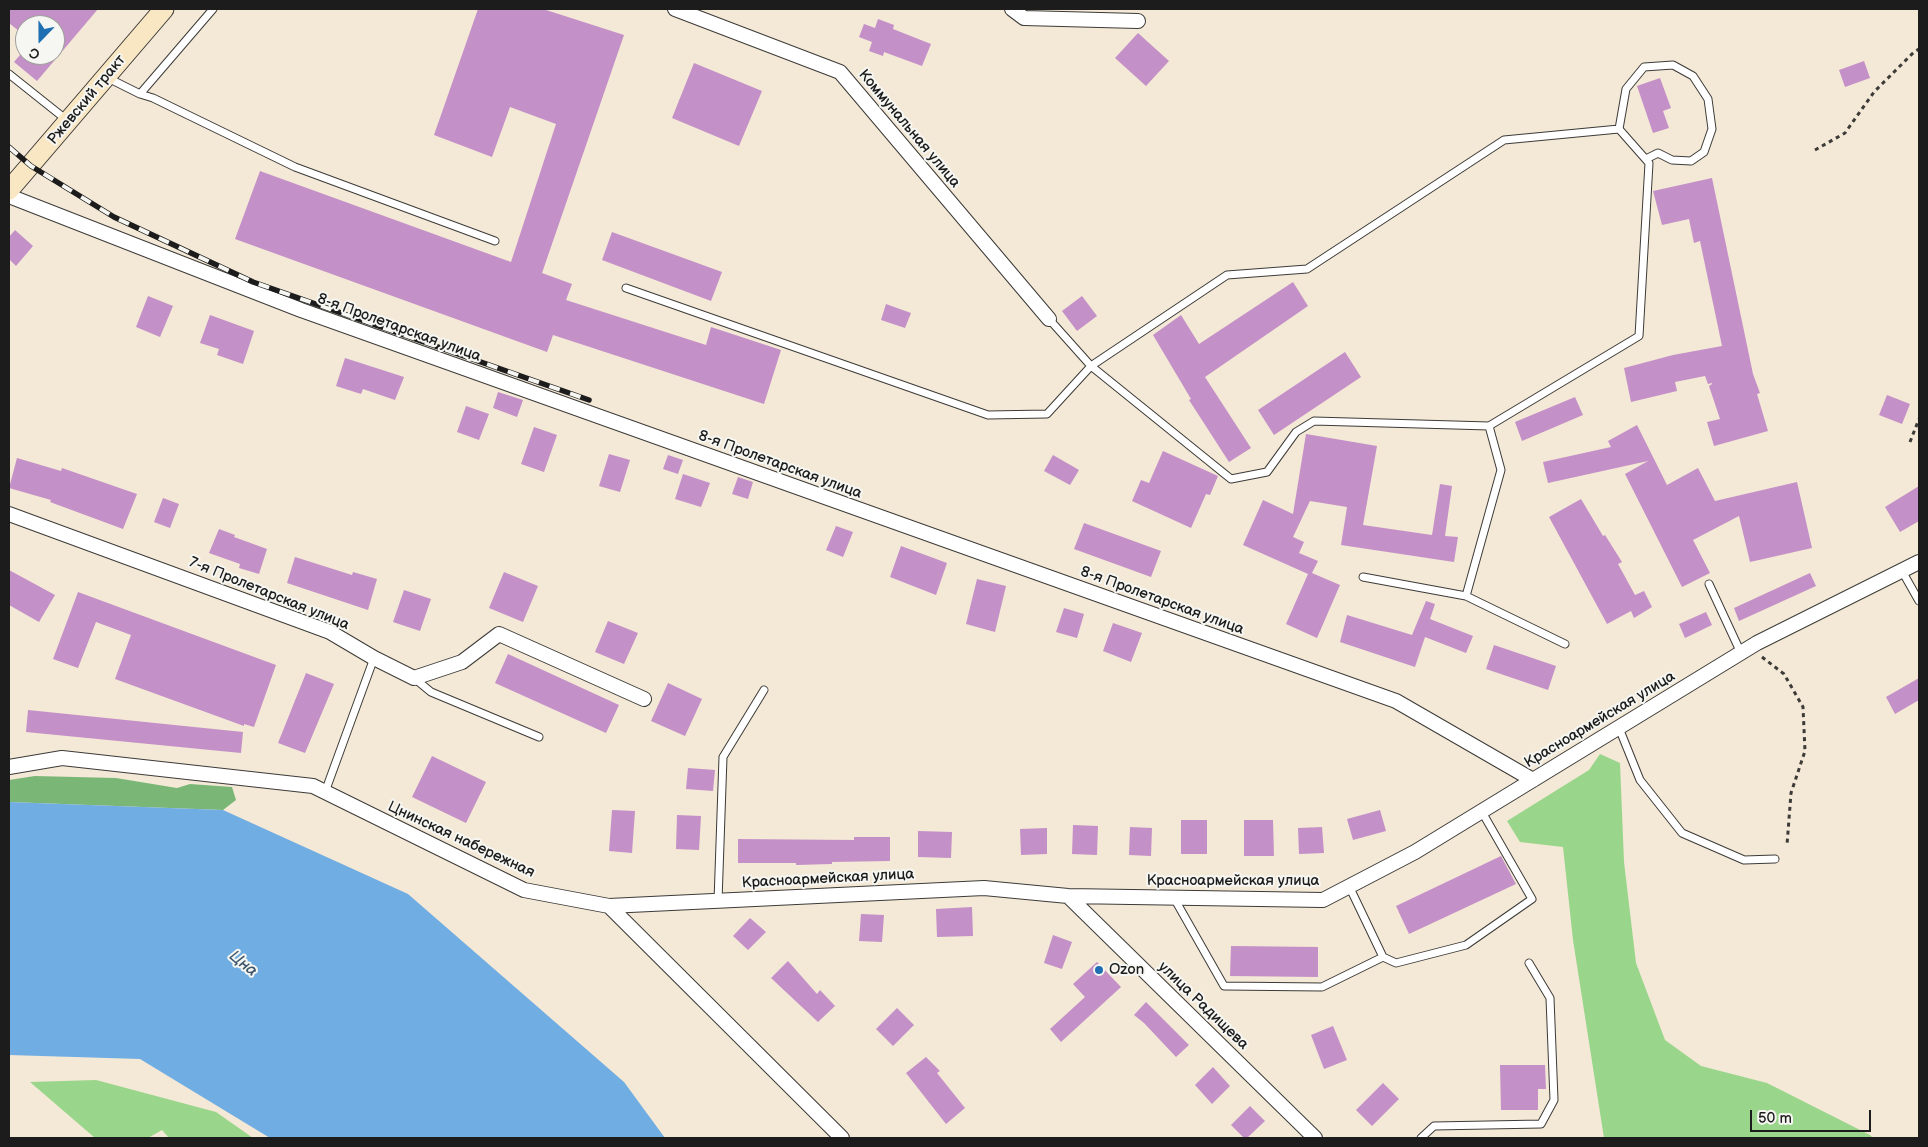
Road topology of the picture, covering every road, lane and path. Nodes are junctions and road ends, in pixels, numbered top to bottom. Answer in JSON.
{"nodes":[{"id":1,"x":164,"y":9,"type":"edge"},
{"id":2,"x":213,"y":9,"type":"edge"},
{"id":3,"x":674,"y":9,"type":"edge"},
{"id":4,"x":1012,"y":9,"type":"edge"},
{"id":5,"x":1138,"y":21,"type":"dead end"},
{"id":6,"x":1919,"y":49,"type":"edge"},
{"id":7,"x":9,"y":74,"type":"edge"},
{"id":8,"x":106,"y":77,"type":"junction"},
{"id":9,"x":140,"y":94,"type":"junction"},
{"id":10,"x":69,"y":121,"type":"junction"},
{"id":11,"x":1619,"y":128,"type":"junction"},
{"id":12,"x":1815,"y":150,"type":"dead end"},
{"id":13,"x":1646,"y":159,"type":"junction"},
{"id":14,"x":9,"y":190,"type":"edge"},
{"id":15,"x":9,"y":196,"type":"edge"},
{"id":16,"x":495,"y":241,"type":"dead end"},
{"id":17,"x":626,"y":288,"type":"dead end"},
{"id":18,"x":1049,"y":319,"type":"joint"},
{"id":19,"x":1090,"y":366,"type":"junction"},
{"id":20,"x":1919,"y":420,"type":"edge"},
{"id":21,"x":1489,"y":426,"type":"junction"},
{"id":22,"x":1910,"y":442,"type":"dead end"},
{"id":23,"x":9,"y":514,"type":"edge"},
{"id":24,"x":1919,"y":562,"type":"edge"},
{"id":25,"x":1902,"y":571,"type":"junction"},
{"id":26,"x":1363,"y":577,"type":"dead end"},
{"id":27,"x":1709,"y":584,"type":"dead end"},
{"id":28,"x":1466,"y":596,"type":"junction"},
{"id":29,"x":1919,"y":601,"type":"edge"},
{"id":30,"x":1565,"y":644,"type":"dead end"},
{"id":31,"x":1745,"y":650,"type":"junction"},
{"id":32,"x":374,"y":658,"type":"junction"},
{"id":33,"x":414,"y":678,"type":"junction"},
{"id":34,"x":764,"y":690,"type":"dead end"},
{"id":35,"x":644,"y":699,"type":"dead end"},
{"id":36,"x":1619,"y":728,"type":"junction"},
{"id":37,"x":539,"y":736,"type":"dead end"},
{"id":38,"x":9,"y":767,"type":"edge"},
{"id":39,"x":1533,"y":780,"type":"junction"},
{"id":40,"x":325,"y":792,"type":"junction"},
{"id":41,"x":1482,"y":812,"type":"junction"},
{"id":42,"x":1787,"y":846,"type":"dead end"},
{"id":43,"x":1775,"y":859,"type":"dead end"},
{"id":44,"x":1349,"y":886,"type":"junction"},
{"id":45,"x":1068,"y":896,"type":"junction"},
{"id":46,"x":1174,"y":898,"type":"junction"},
{"id":47,"x":718,"y":901,"type":"junction"},
{"id":48,"x":609,"y":906,"type":"junction"},
{"id":49,"x":1383,"y":957,"type":"junction"},
{"id":50,"x":1529,"y":963,"type":"dead end"},
{"id":51,"x":842,"y":1138,"type":"edge"},
{"id":52,"x":1315,"y":1138,"type":"edge"},
{"id":53,"x":1421,"y":1138,"type":"edge"}],
"edges":[{"from":1,"to":8,"type":"main road","name":"Ржевский тракт"},
{"from":2,"to":9,"type":"lane"},
{"from":3,"to":18,"type":"street","name":"Коммунальная улица"},
{"from":4,"to":5,"type":"street"},
{"from":6,"to":12,"type":"path"},
{"from":7,"to":10,"type":"lane"},
{"from":8,"to":9,"type":"lane"},
{"from":8,"to":10,"type":"main road","name":"Ржевский тракт"},
{"from":9,"to":16,"type":"lane"},
{"from":10,"to":14,"type":"main road","name":"Ржевский тракт"},
{"from":11,"to":13,"type":"lane"},
{"from":11,"to":13,"type":"lane"},
{"from":11,"to":19,"type":"lane"},
{"from":13,"to":21,"type":"lane"},
{"from":15,"to":39,"type":"street","name":"8-я Пролетарская улица"},
{"from":17,"to":19,"type":"lane"},
{"from":18,"to":19,"type":"lane"},
{"from":19,"to":21,"type":"lane"},
{"from":20,"to":22,"type":"path"},
{"from":21,"to":28,"type":"lane"},
{"from":23,"to":32,"type":"street","name":"7-я Пролетарская улица"},
{"from":24,"to":25,"type":"street","name":"Красноармейская улица"},
{"from":25,"to":29,"type":"lane"},
{"from":25,"to":31,"type":"street","name":"Красноармейская улица"},
{"from":26,"to":28,"type":"lane"},
{"from":27,"to":31,"type":"lane"},
{"from":28,"to":30,"type":"lane"},
{"from":31,"to":36,"type":"street","name":"Красноармейская улица"},
{"from":31,"to":42,"type":"path"},
{"from":32,"to":33,"type":"street","name":"7-я Пролетарская улица"},
{"from":32,"to":40,"type":"lane"},
{"from":33,"to":35,"type":"street"},
{"from":33,"to":37,"type":"lane"},
{"from":34,"to":47,"type":"lane"},
{"from":36,"to":39,"type":"street","name":"Красноармейская улица"},
{"from":36,"to":43,"type":"lane"},
{"from":38,"to":40,"type":"street","name":"Цнинская набережная"},
{"from":39,"to":41,"type":"street","name":"Красноармейская улица"},
{"from":40,"to":48,"type":"street","name":"Цнинская набережная"},
{"from":41,"to":44,"type":"street","name":"Красноармейская улица"},
{"from":41,"to":49,"type":"lane"},
{"from":44,"to":46,"type":"street","name":"Красноармейская улица"},
{"from":44,"to":49,"type":"lane"},
{"from":45,"to":46,"type":"street","name":"Красноармейская улица"},
{"from":45,"to":47,"type":"street","name":"Красноармейская улица"},
{"from":45,"to":52,"type":"street","name":"улица Радищева"},
{"from":46,"to":49,"type":"lane"},
{"from":47,"to":48,"type":"street","name":"Красноармейская улица"},
{"from":48,"to":51,"type":"street"},
{"from":50,"to":53,"type":"lane"}]}
